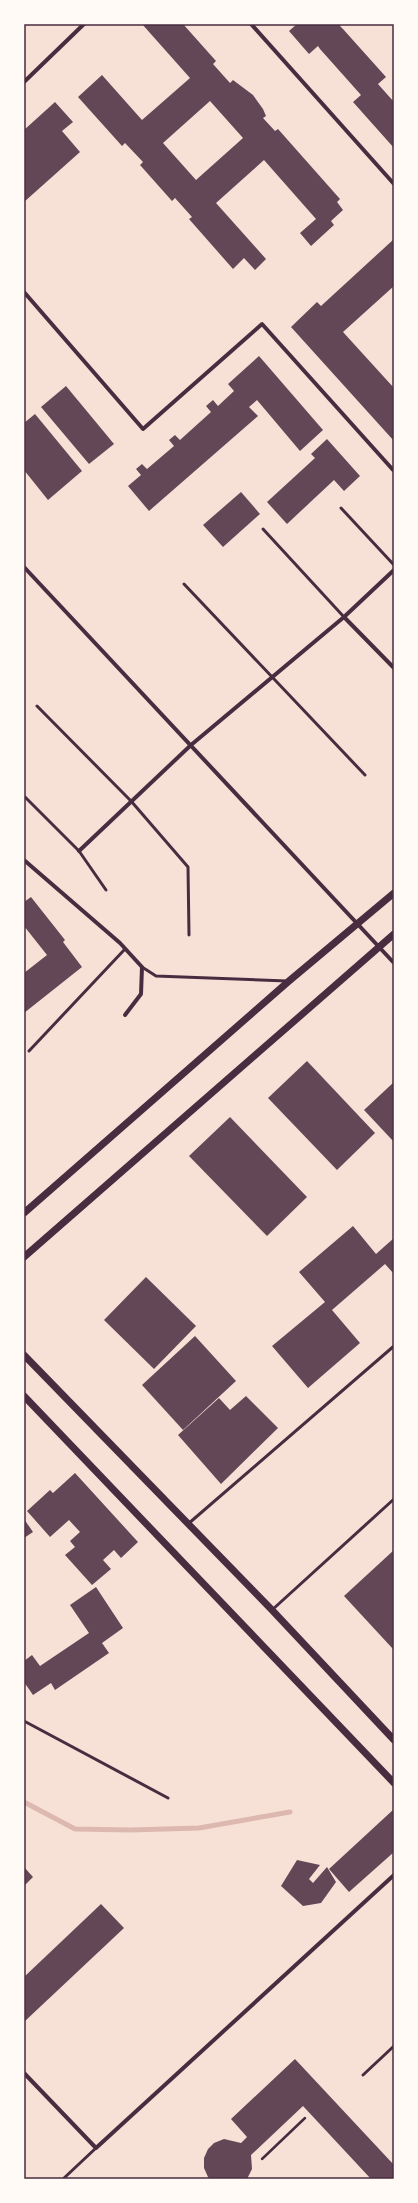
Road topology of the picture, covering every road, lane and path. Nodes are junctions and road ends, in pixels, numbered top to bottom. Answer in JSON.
{"nodes":[{"id":1,"x":84,"y":24,"type":"edge"},
{"id":2,"x":251,"y":24,"type":"edge"},
{"id":3,"x":24,"y":82,"type":"edge"},
{"id":4,"x":394,"y":184,"type":"edge"},
{"id":5,"x":24,"y":292,"type":"edge"},
{"id":6,"x":394,"y":471,"type":"edge"},
{"id":7,"x":341,"y":508,"type":"dead end"},
{"id":8,"x":264,"y":529,"type":"dead end"},
{"id":9,"x":394,"y":564,"type":"edge"},
{"id":10,"x":24,"y":567,"type":"edge"},
{"id":11,"x":394,"y":570,"type":"edge"},
{"id":12,"x":184,"y":584,"type":"dead end"},
{"id":13,"x":344,"y":617,"type":"junction"},
{"id":14,"x":394,"y":668,"type":"edge"},
{"id":15,"x":272,"y":676,"type":"junction"},
{"id":16,"x":37,"y":706,"type":"dead end"},
{"id":17,"x":191,"y":745,"type":"junction"},
{"id":18,"x":365,"y":775,"type":"dead end"},
{"id":19,"x":24,"y":796,"type":"edge"},
{"id":20,"x":131,"y":801,"type":"junction"},
{"id":21,"x":79,"y":851,"type":"junction"},
{"id":22,"x":24,"y":860,"type":"edge"},
{"id":23,"x":106,"y":890,"type":"dead end"},
{"id":24,"x":394,"y":893,"type":"edge"},
{"id":25,"x":357,"y":924,"type":"junction"},
{"id":26,"x":394,"y":934,"type":"edge"},
{"id":27,"x":189,"y":935,"type":"dead end"},
{"id":28,"x":379,"y":947,"type":"junction"},
{"id":29,"x":125,"y":949,"type":"junction"},
{"id":30,"x":394,"y":963,"type":"edge"},
{"id":31,"x":142,"y":967,"type":"junction"},
{"id":32,"x":289,"y":981,"type":"junction"},
{"id":33,"x":125,"y":1016,"type":"dead end"},
{"id":34,"x":29,"y":1051,"type":"dead end"},
{"id":35,"x":24,"y":1213,"type":"edge"},
{"id":36,"x":24,"y":1257,"type":"edge"},
{"id":37,"x":394,"y":1346,"type":"edge"},
{"id":38,"x":24,"y":1355,"type":"edge"},
{"id":39,"x":24,"y":1396,"type":"edge"},
{"id":40,"x":394,"y":1499,"type":"edge"},
{"id":41,"x":188,"y":1524,"type":"junction"},
{"id":42,"x":272,"y":1610,"type":"junction"},
{"id":43,"x":24,"y":1721,"type":"edge"},
{"id":44,"x":394,"y":1740,"type":"edge"},
{"id":45,"x":394,"y":1783,"type":"edge"},
{"id":46,"x":168,"y":1798,"type":"dead end"},
{"id":47,"x":394,"y":1875,"type":"edge"},
{"id":48,"x":394,"y":2046,"type":"edge"},
{"id":49,"x":24,"y":2073,"type":"edge"},
{"id":50,"x":364,"y":2074,"type":"dead end"},
{"id":51,"x":305,"y":2118,"type":"dead end"},
{"id":52,"x":96,"y":2148,"type":"junction"},
{"id":53,"x":262,"y":2159,"type":"dead end"},
{"id":54,"x":63,"y":2179,"type":"edge"}],
"edges":[{"from":1,"to":3,"type":"street"},
{"from":2,"to":4,"type":"street"},
{"from":5,"to":6,"type":"street"},
{"from":7,"to":9,"type":"lane"},
{"from":8,"to":13,"type":"lane"},
{"from":10,"to":17,"type":"street"},
{"from":11,"to":13,"type":"street"},
{"from":12,"to":15,"type":"lane"},
{"from":13,"to":14,"type":"street"},
{"from":13,"to":15,"type":"street"},
{"from":15,"to":17,"type":"street"},
{"from":15,"to":18,"type":"lane"},
{"from":16,"to":20,"type":"lane"},
{"from":17,"to":20,"type":"street"},
{"from":17,"to":25,"type":"street"},
{"from":19,"to":21,"type":"lane"},
{"from":20,"to":21,"type":"street"},
{"from":20,"to":27,"type":"lane"},
{"from":21,"to":23,"type":"lane"},
{"from":22,"to":29,"type":"street"},
{"from":24,"to":25,"type":"street"},
{"from":25,"to":28,"type":"street"},
{"from":25,"to":32,"type":"street"},
{"from":26,"to":28,"type":"street"},
{"from":28,"to":30,"type":"street"},
{"from":28,"to":36,"type":"street"},
{"from":29,"to":31,"type":"street"},
{"from":29,"to":34,"type":"lane"},
{"from":31,"to":32,"type":"lane"},
{"from":31,"to":33,"type":"street"},
{"from":32,"to":35,"type":"street"},
{"from":37,"to":41,"type":"lane"},
{"from":38,"to":41,"type":"street"},
{"from":39,"to":45,"type":"street"},
{"from":40,"to":42,"type":"lane"},
{"from":41,"to":42,"type":"street"},
{"from":42,"to":44,"type":"street"},
{"from":43,"to":46,"type":"lane"},
{"from":47,"to":52,"type":"street"},
{"from":48,"to":50,"type":"lane"},
{"from":49,"to":52,"type":"street"},
{"from":51,"to":53,"type":"path"},
{"from":52,"to":54,"type":"lane"}]}
